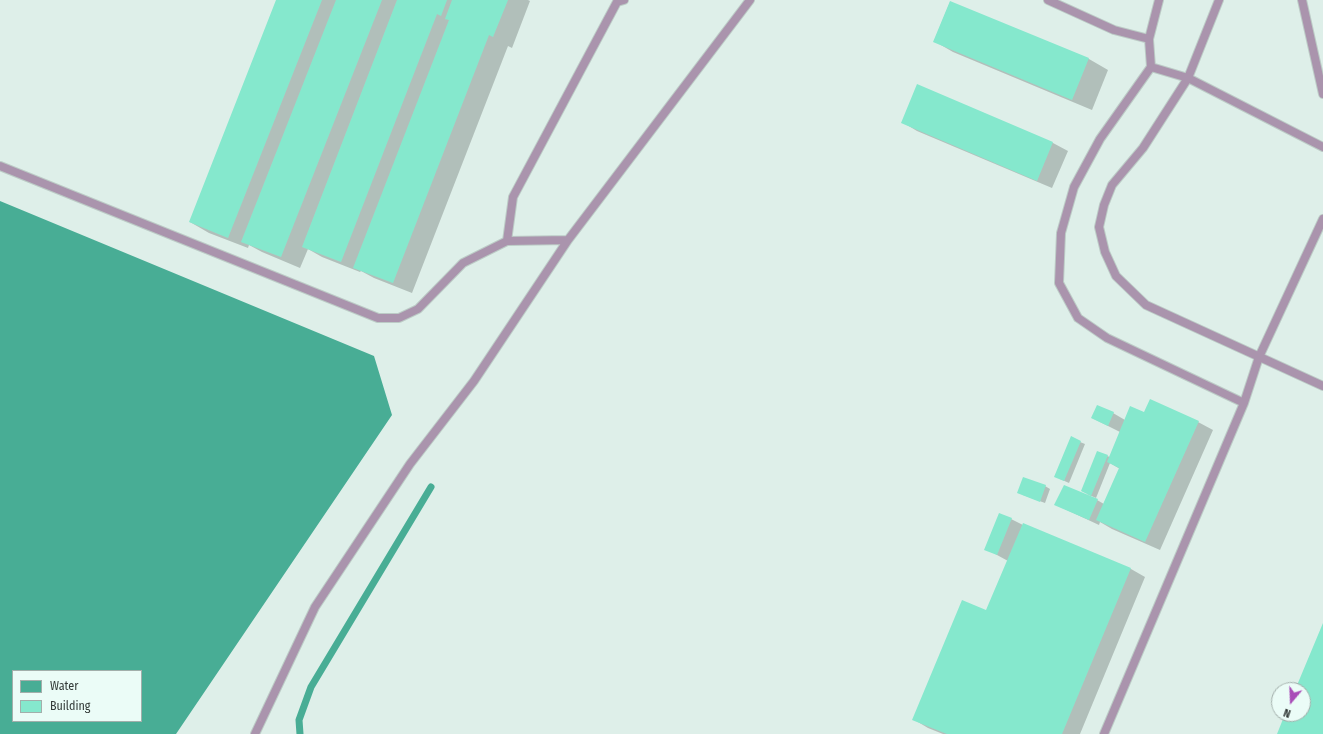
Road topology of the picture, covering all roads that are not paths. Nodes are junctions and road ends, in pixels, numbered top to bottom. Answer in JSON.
{"nodes":[{"id":1,"x":624,"y":0,"type":"edge"},
{"id":2,"x":750,"y":0,"type":"edge"},
{"id":3,"x":1048,"y":0,"type":"edge"},
{"id":4,"x":1159,"y":0,"type":"edge"},
{"id":5,"x":1219,"y":0,"type":"edge"},
{"id":6,"x":1302,"y":0,"type":"edge"},
{"id":7,"x":1149,"y":39,"type":"junction"},
{"id":8,"x":1152,"y":67,"type":"junction"},
{"id":9,"x":1188,"y":78,"type":"junction"},
{"id":10,"x":1323,"y":94,"type":"edge"},
{"id":11,"x":1323,"y":147,"type":"edge"},
{"id":12,"x":0,"y":166,"type":"edge"},
{"id":13,"x":1323,"y":219,"type":"edge"},
{"id":14,"x":568,"y":240,"type":"junction"},
{"id":15,"x":507,"y":241,"type":"junction"},
{"id":16,"x":1259,"y":357,"type":"junction"},
{"id":17,"x":1323,"y":386,"type":"edge"},
{"id":18,"x":1244,"y":403,"type":"junction"},
{"id":19,"x":255,"y":734,"type":"edge"},
{"id":20,"x":1104,"y":734,"type":"edge"}],
"edges":[{"from":1,"to":15,"type":"lane"},
{"from":2,"to":14,"type":"lane"},
{"from":3,"to":7,"type":"lane"},
{"from":4,"to":7,"type":"lane"},
{"from":5,"to":9,"type":"lane"},
{"from":6,"to":10,"type":"lane"},
{"from":7,"to":8,"type":"lane"},
{"from":8,"to":9,"type":"lane"},
{"from":8,"to":18,"type":"lane"},
{"from":9,"to":11,"type":"lane"},
{"from":9,"to":16,"type":"lane"},
{"from":12,"to":15,"type":"lane"},
{"from":13,"to":16,"type":"lane"},
{"from":14,"to":15,"type":"lane"},
{"from":14,"to":19,"type":"lane"},
{"from":16,"to":17,"type":"lane"},
{"from":16,"to":18,"type":"lane"},
{"from":18,"to":20,"type":"lane"}]}
